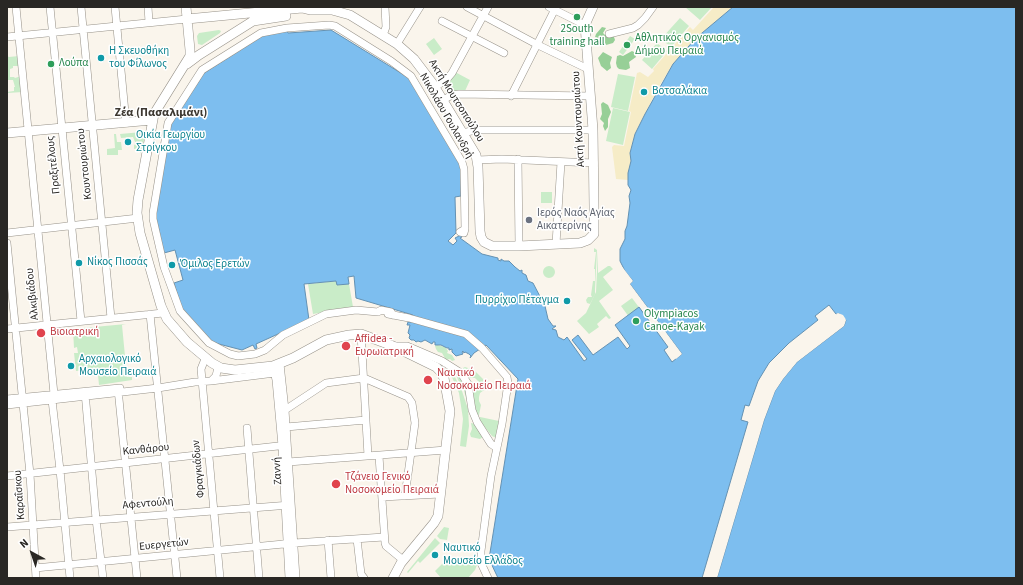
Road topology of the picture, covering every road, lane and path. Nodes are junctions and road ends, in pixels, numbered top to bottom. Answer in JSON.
{"nodes":[{"id":1,"x":16,"y":7,"type":"edge"},
{"id":2,"x":50,"y":7,"type":"edge"},
{"id":3,"x":81,"y":7,"type":"edge"},
{"id":4,"x":115,"y":7,"type":"edge"},
{"id":5,"x":148,"y":7,"type":"edge"},
{"id":6,"x":186,"y":7,"type":"edge"},
{"id":7,"x":385,"y":7,"type":"edge"},
{"id":8,"x":420,"y":7,"type":"edge"},
{"id":9,"x":467,"y":7,"type":"edge"},
{"id":10,"x":488,"y":7,"type":"edge"},
{"id":11,"x":592,"y":7,"type":"edge"},
{"id":12,"x":653,"y":7,"type":"edge"},
{"id":13,"x":323,"y":8,"type":"edge"},
{"id":14,"x":554,"y":8,"type":"edge"},
{"id":15,"x":310,"y":10,"type":"junction"},
{"id":16,"x":343,"y":10,"type":"edge"},
{"id":17,"x":483,"y":16,"type":"junction"},
{"id":18,"x":187,"y":19,"type":"junction"},
{"id":19,"x":442,"y":20,"type":"dead end"},
{"id":20,"x":149,"y":22,"type":"junction"},
{"id":21,"x":585,"y":25,"type":"junction"},
{"id":22,"x":117,"y":26,"type":"junction"},
{"id":23,"x":83,"y":29,"type":"junction"},
{"id":24,"x":52,"y":32,"type":"junction"},
{"id":25,"x":382,"y":34,"type":"junction"},
{"id":26,"x":609,"y":34,"type":"dead end"},
{"id":27,"x":19,"y":36,"type":"junction"},
{"id":28,"x":7,"y":37,"type":"edge"},
{"id":29,"x":472,"y":37,"type":"junction"},
{"id":30,"x":398,"y":44,"type":"junction"},
{"id":31,"x":538,"y":45,"type":"junction"},
{"id":32,"x":504,"y":53,"type":"dead end"},
{"id":33,"x":184,"y":67,"type":"junction"},
{"id":34,"x":588,"y":70,"type":"junction"},
{"id":35,"x":435,"y":87,"type":"junction"},
{"id":36,"x":511,"y":96,"type":"junction"},
{"id":37,"x":590,"y":96,"type":"junction"},
{"id":38,"x":443,"y":100,"type":"junction"},
{"id":39,"x":152,"y":120,"type":"junction"},
{"id":40,"x":126,"y":123,"type":"junction"},
{"id":41,"x":92,"y":125,"type":"junction"},
{"id":42,"x":62,"y":128,"type":"junction"},
{"id":43,"x":593,"y":130,"type":"junction"},
{"id":44,"x":28,"y":131,"type":"junction"},
{"id":45,"x":7,"y":133,"type":"edge"},
{"id":46,"x":463,"y":133,"type":"junction"},
{"id":47,"x":518,"y":159,"type":"junction"},
{"id":48,"x":477,"y":160,"type":"junction"},
{"id":49,"x":561,"y":162,"type":"junction"},
{"id":50,"x":594,"y":163,"type":"junction"},
{"id":51,"x":138,"y":218,"type":"junction"},
{"id":52,"x":102,"y":222,"type":"junction"},
{"id":53,"x":72,"y":226,"type":"junction"},
{"id":54,"x":38,"y":229,"type":"junction"},
{"id":55,"x":465,"y":229,"type":"dead end"},
{"id":56,"x":7,"y":232,"type":"edge"},
{"id":57,"x":7,"y":243,"type":"edge"},
{"id":58,"x":556,"y":244,"type":"junction"},
{"id":59,"x":519,"y":246,"type":"junction"},
{"id":60,"x":164,"y":313,"type":"junction"},
{"id":61,"x":150,"y":314,"type":"junction"},
{"id":62,"x":111,"y":318,"type":"junction"},
{"id":63,"x":81,"y":321,"type":"junction"},
{"id":64,"x":47,"y":325,"type":"junction"},
{"id":65,"x":15,"y":328,"type":"junction"},
{"id":66,"x":7,"y":329,"type":"edge"},
{"id":67,"x":361,"y":334,"type":"junction"},
{"id":68,"x":393,"y":346,"type":"junction"},
{"id":69,"x":205,"y":359,"type":"junction"},
{"id":70,"x":218,"y":367,"type":"junction"},
{"id":71,"x":276,"y":368,"type":"junction"},
{"id":72,"x":364,"y":378,"type":"junction"},
{"id":73,"x":212,"y":381,"type":"junction"},
{"id":74,"x":202,"y":382,"type":"junction"},
{"id":75,"x":157,"y":386,"type":"junction"},
{"id":76,"x":118,"y":390,"type":"junction"},
{"id":77,"x":85,"y":394,"type":"junction"},
{"id":78,"x":53,"y":397,"type":"junction"},
{"id":79,"x":7,"y":399,"type":"edge"},
{"id":80,"x":22,"y":400,"type":"junction"},
{"id":81,"x":7,"y":405,"type":"edge"},
{"id":82,"x":282,"y":410,"type":"junction"},
{"id":83,"x":366,"y":420,"type":"junction"},
{"id":84,"x":286,"y":427,"type":"junction"},
{"id":85,"x":247,"y":428,"type":"dead end"},
{"id":86,"x":284,"y":445,"type":"junction"},
{"id":87,"x":497,"y":445,"type":"junction"},
{"id":88,"x":248,"y":450,"type":"junction"},
{"id":89,"x":446,"y":450,"type":"junction"},
{"id":90,"x":412,"y":453,"type":"junction"},
{"id":91,"x":209,"y":454,"type":"junction"},
{"id":92,"x":368,"y":456,"type":"junction"},
{"id":93,"x":379,"y":456,"type":"junction"},
{"id":94,"x":165,"y":459,"type":"junction"},
{"id":95,"x":288,"y":462,"type":"junction"},
{"id":96,"x":125,"y":463,"type":"junction"},
{"id":97,"x":91,"y":467,"type":"junction"},
{"id":98,"x":60,"y":470,"type":"junction"},
{"id":99,"x":30,"y":474,"type":"junction"},
{"id":100,"x":7,"y":476,"type":"edge"},
{"id":101,"x":440,"y":494,"type":"junction"},
{"id":102,"x":405,"y":496,"type":"junction"},
{"id":103,"x":382,"y":497,"type":"junction"},
{"id":104,"x":288,"y":505,"type":"junction"},
{"id":105,"x":253,"y":507,"type":"junction"},
{"id":106,"x":214,"y":510,"type":"junction"},
{"id":107,"x":170,"y":513,"type":"junction"},
{"id":108,"x":130,"y":517,"type":"junction"},
{"id":109,"x":96,"y":519,"type":"junction"},
{"id":110,"x":64,"y":522,"type":"junction"},
{"id":111,"x":33,"y":525,"type":"junction"},
{"id":112,"x":7,"y":527,"type":"edge"},
{"id":113,"x":384,"y":537,"type":"junction"},
{"id":114,"x":357,"y":539,"type":"junction"},
{"id":115,"x":328,"y":540,"type":"junction"},
{"id":116,"x":290,"y":543,"type":"junction"},
{"id":117,"x":256,"y":547,"type":"junction"},
{"id":118,"x":218,"y":551,"type":"junction"},
{"id":119,"x":175,"y":555,"type":"junction"},
{"id":120,"x":135,"y":559,"type":"junction"},
{"id":121,"x":404,"y":560,"type":"junction"},
{"id":122,"x":101,"y":563,"type":"junction"},
{"id":123,"x":68,"y":566,"type":"junction"},
{"id":124,"x":36,"y":568,"type":"junction"},
{"id":125,"x":36,"y":578,"type":"edge"},
{"id":126,"x":70,"y":578,"type":"edge"},
{"id":127,"x":103,"y":578,"type":"edge"},
{"id":128,"x":137,"y":578,"type":"edge"},
{"id":129,"x":177,"y":578,"type":"edge"},
{"id":130,"x":220,"y":578,"type":"edge"},
{"id":131,"x":259,"y":578,"type":"edge"},
{"id":132,"x":289,"y":578,"type":"edge"},
{"id":133,"x":296,"y":578,"type":"edge"},
{"id":134,"x":331,"y":578,"type":"edge"},
{"id":135,"x":364,"y":578,"type":"edge"},
{"id":136,"x":393,"y":578,"type":"edge"},
{"id":137,"x":488,"y":578,"type":"edge"}],
"edges":[{"from":1,"to":27,"type":"street","name":"Αλκιβιάδου"},
{"from":2,"to":24,"type":"street","name":"Πραξιτέλους"},
{"from":3,"to":23,"type":"street","name":"Κουντουριώτου"},
{"from":4,"to":22,"type":"street"},
{"from":5,"to":20,"type":"street"},
{"from":6,"to":18,"type":"main road"},
{"from":7,"to":25,"type":"street"},
{"from":8,"to":30,"type":"street"},
{"from":9,"to":17,"type":"street"},
{"from":10,"to":17,"type":"street"},
{"from":11,"to":21,"type":"main road","name":"Ακτή Κουντουριώτου"},
{"from":12,"to":26,"type":"street"},
{"from":13,"to":15,"type":"main road","name":"Ακτή Μουτσοπούλου"},
{"from":13,"to":16,"type":"main road","name":"Ακτή Μουτσοπούλου"},
{"from":14,"to":21,"type":"street"},
{"from":14,"to":31,"type":"street"},
{"from":15,"to":18,"type":"main road"},
{"from":15,"to":33,"type":"main road"},
{"from":16,"to":25,"type":"main road","name":"Ακτή Μουτσοπούλου"},
{"from":17,"to":29,"type":"street"},
{"from":17,"to":31,"type":"street"},
{"from":18,"to":20,"type":"street"},
{"from":18,"to":33,"type":"main road"},
{"from":19,"to":29,"type":"street"},
{"from":20,"to":22,"type":"street"},
{"from":21,"to":34,"type":"main road","name":"Ακτή Κουντουριώτου"},
{"from":22,"to":23,"type":"street"},
{"from":22,"to":40,"type":"street"},
{"from":23,"to":24,"type":"street"},
{"from":23,"to":41,"type":"street","name":"Κουντουριώτου"},
{"from":24,"to":27,"type":"street"},
{"from":24,"to":42,"type":"street","name":"Πραξιτέλους"},
{"from":25,"to":30,"type":"main road","name":"Ακτή Μουτσοπούλου"},
{"from":27,"to":28,"type":"street"},
{"from":27,"to":44,"type":"street","name":"Αλκιβιάδου"},
{"from":29,"to":32,"type":"street"},
{"from":29,"to":35,"type":"street"},
{"from":30,"to":35,"type":"main road","name":"Ακτή Μουτσοπούλου"},
{"from":31,"to":34,"type":"street"},
{"from":31,"to":36,"type":"street"},
{"from":33,"to":39,"type":"main road"},
{"from":34,"to":37,"type":"main road","name":"Ακτή Κουντουριώτου"},
{"from":35,"to":38,"type":"main road","name":"Ακτή Μουτσοπούλου"},
{"from":36,"to":37,"type":"street"},
{"from":36,"to":38,"type":"street"},
{"from":37,"to":43,"type":"main road","name":"Ακτή Κουντουριώτου"},
{"from":38,"to":46,"type":"main road","name":"Ακτή Μουτσοπούλου"},
{"from":39,"to":40,"type":"main road"},
{"from":39,"to":51,"type":"main road"},
{"from":40,"to":41,"type":"main road"},
{"from":41,"to":42,"type":"main road"},
{"from":41,"to":52,"type":"street","name":"Κουντουριώτου"},
{"from":42,"to":44,"type":"main road"},
{"from":42,"to":53,"type":"street","name":"Πραξιτέλους"},
{"from":43,"to":46,"type":"street"},
{"from":43,"to":50,"type":"main road","name":"Ακτή Κουντουριώτου"},
{"from":44,"to":45,"type":"main road"},
{"from":44,"to":54,"type":"street","name":"Αλκιβιάδου"},
{"from":46,"to":48,"type":"main road","name":"Ακτή Μουτσοπούλου"},
{"from":47,"to":48,"type":"street"},
{"from":47,"to":49,"type":"street"},
{"from":47,"to":59,"type":"street"},
{"from":48,"to":59,"type":"main road","name":"Ακτή Μουτσοπούλου"},
{"from":49,"to":50,"type":"street"},
{"from":49,"to":58,"type":"street"},
{"from":50,"to":58,"type":"main road","name":"Ακτή Κουντουριώτου"},
{"from":51,"to":52,"type":"street"},
{"from":51,"to":60,"type":"main road"},
{"from":52,"to":53,"type":"street"},
{"from":52,"to":62,"type":"street","name":"Κουντουριώτου"},
{"from":53,"to":54,"type":"street"},
{"from":53,"to":63,"type":"street","name":"Πραξιτέλους"},
{"from":54,"to":56,"type":"street"},
{"from":54,"to":64,"type":"street","name":"Αλκιβιάδου"},
{"from":55,"to":87,"type":"street","name":"Νικολάου Γουλανδρή"},
{"from":57,"to":65,"type":"street","name":"Καραΐσκου"},
{"from":58,"to":59,"type":"main road"},
{"from":60,"to":61,"type":"street"},
{"from":60,"to":69,"type":"main road"},
{"from":61,"to":62,"type":"street"},
{"from":61,"to":75,"type":"street"},
{"from":62,"to":63,"type":"street"},
{"from":63,"to":64,"type":"street"},
{"from":64,"to":65,"type":"street"},
{"from":64,"to":78,"type":"street","name":"Αλκιβιάδου"},
{"from":65,"to":66,"type":"street"},
{"from":65,"to":80,"type":"street","name":"Καραΐσκου"},
{"from":67,"to":68,"type":"main road"},
{"from":67,"to":71,"type":"main road"},
{"from":67,"to":72,"type":"street"},
{"from":68,"to":87,"type":"street"},
{"from":68,"to":89,"type":"main road"},
{"from":69,"to":70,"type":"main road"},
{"from":69,"to":74,"type":"street","name":"Φραγκιάδων"},
{"from":70,"to":71,"type":"main road"},
{"from":70,"to":73,"type":"street"},
{"from":71,"to":73,"type":"street"},
{"from":71,"to":82,"type":"street","name":"Ζαννή"},
{"from":71,"to":82,"type":"street","name":"Ζαννή"},
{"from":72,"to":82,"type":"street"},
{"from":72,"to":83,"type":"street"},
{"from":72,"to":90,"type":"street"},
{"from":73,"to":74,"type":"street"},
{"from":74,"to":75,"type":"street"},
{"from":74,"to":91,"type":"street","name":"Φραγκιάδων"},
{"from":75,"to":76,"type":"street"},
{"from":75,"to":94,"type":"street"},
{"from":76,"to":77,"type":"street"},
{"from":76,"to":96,"type":"street"},
{"from":77,"to":78,"type":"street"},
{"from":77,"to":97,"type":"street"},
{"from":78,"to":80,"type":"street"},
{"from":78,"to":98,"type":"street","name":"Αλκιβιάδου"},
{"from":79,"to":80,"type":"street"},
{"from":80,"to":81,"type":"street"},
{"from":80,"to":99,"type":"street","name":"Καραΐσκου"},
{"from":82,"to":84,"type":"street","name":"Ζαννή"},
{"from":82,"to":86,"type":"street","name":"Ζαννή"},
{"from":83,"to":84,"type":"street"},
{"from":83,"to":92,"type":"street"},
{"from":84,"to":86,"type":"street","name":"Ζαννή"},
{"from":85,"to":88,"type":"street"},
{"from":86,"to":88,"type":"street","name":"Κανθάρου"},
{"from":86,"to":95,"type":"street","name":"Ζαννή"},
{"from":86,"to":104,"type":"street","name":"Ζαννή"},
{"from":87,"to":137,"type":"street","name":"Νικολάου Γουλανδρή"},
{"from":88,"to":91,"type":"street","name":"Κανθάρου"},
{"from":88,"to":105,"type":"street"},
{"from":89,"to":90,"type":"street"},
{"from":89,"to":101,"type":"main road"},
{"from":90,"to":93,"type":"street"},
{"from":90,"to":102,"type":"street"},
{"from":91,"to":94,"type":"street","name":"Κανθάρου"},
{"from":91,"to":106,"type":"street","name":"Φραγκιάδων"},
{"from":92,"to":93,"type":"street"},
{"from":92,"to":95,"type":"street"},
{"from":93,"to":103,"type":"street"},
{"from":94,"to":96,"type":"street","name":"Κανθάρου"},
{"from":94,"to":107,"type":"street"},
{"from":95,"to":104,"type":"street","name":"Ζαννή"},
{"from":96,"to":97,"type":"street","name":"Κανθάρου"},
{"from":96,"to":108,"type":"street"},
{"from":97,"to":98,"type":"street","name":"Κανθάρου"},
{"from":97,"to":109,"type":"street"},
{"from":98,"to":99,"type":"street","name":"Κανθάρου"},
{"from":98,"to":110,"type":"street","name":"Αλκιβιάδου"},
{"from":99,"to":100,"type":"street","name":"Κανθάρου"},
{"from":99,"to":111,"type":"street","name":"Καραΐσκου"},
{"from":101,"to":102,"type":"street"},
{"from":101,"to":121,"type":"main road"},
{"from":102,"to":103,"type":"street"},
{"from":103,"to":113,"type":"street"},
{"from":104,"to":105,"type":"street","name":"Αφεντούλη"},
{"from":104,"to":116,"type":"street","name":"Ζαννή"},
{"from":105,"to":106,"type":"street","name":"Αφεντούλη"},
{"from":105,"to":117,"type":"street"},
{"from":106,"to":107,"type":"street","name":"Αφεντούλη"},
{"from":106,"to":118,"type":"street","name":"Φραγκιάδων"},
{"from":107,"to":108,"type":"street","name":"Αφεντούλη"},
{"from":107,"to":119,"type":"street"},
{"from":108,"to":109,"type":"street","name":"Αφεντούλη"},
{"from":108,"to":120,"type":"street"},
{"from":109,"to":110,"type":"street","name":"Αφεντούλη"},
{"from":109,"to":122,"type":"street"},
{"from":110,"to":111,"type":"street","name":"Αφεντούλη"},
{"from":110,"to":123,"type":"street","name":"Αλκιβιάδου"},
{"from":111,"to":112,"type":"street","name":"Αφεντούλη"},
{"from":111,"to":124,"type":"street","name":"Καραΐσκου"},
{"from":113,"to":114,"type":"street","name":"Ευεργετών"},
{"from":113,"to":121,"type":"street"},
{"from":114,"to":115,"type":"street","name":"Ευεργετών"},
{"from":114,"to":135,"type":"street"},
{"from":115,"to":116,"type":"street","name":"Ευεργετών"},
{"from":115,"to":134,"type":"street"},
{"from":116,"to":117,"type":"street","name":"Ευεργετών"},
{"from":116,"to":132,"type":"street","name":"Ζαννή"},
{"from":116,"to":133,"type":"street","name":"Ζαννή"},
{"from":117,"to":118,"type":"street","name":"Ευεργετών"},
{"from":117,"to":131,"type":"street"},
{"from":118,"to":119,"type":"street","name":"Ευεργετών"},
{"from":118,"to":130,"type":"street","name":"Φραγκιάδων"},
{"from":119,"to":120,"type":"street","name":"Ευεργετών"},
{"from":119,"to":129,"type":"street"},
{"from":120,"to":122,"type":"street","name":"Ευεργετών"},
{"from":120,"to":128,"type":"street"},
{"from":121,"to":136,"type":"main road"},
{"from":122,"to":123,"type":"street","name":"Ευεργετών"},
{"from":122,"to":127,"type":"street"},
{"from":123,"to":124,"type":"street","name":"Ευεργετών"},
{"from":123,"to":126,"type":"street","name":"Αλκιβιάδου"},
{"from":124,"to":125,"type":"street","name":"Καραΐσκου"}]}
